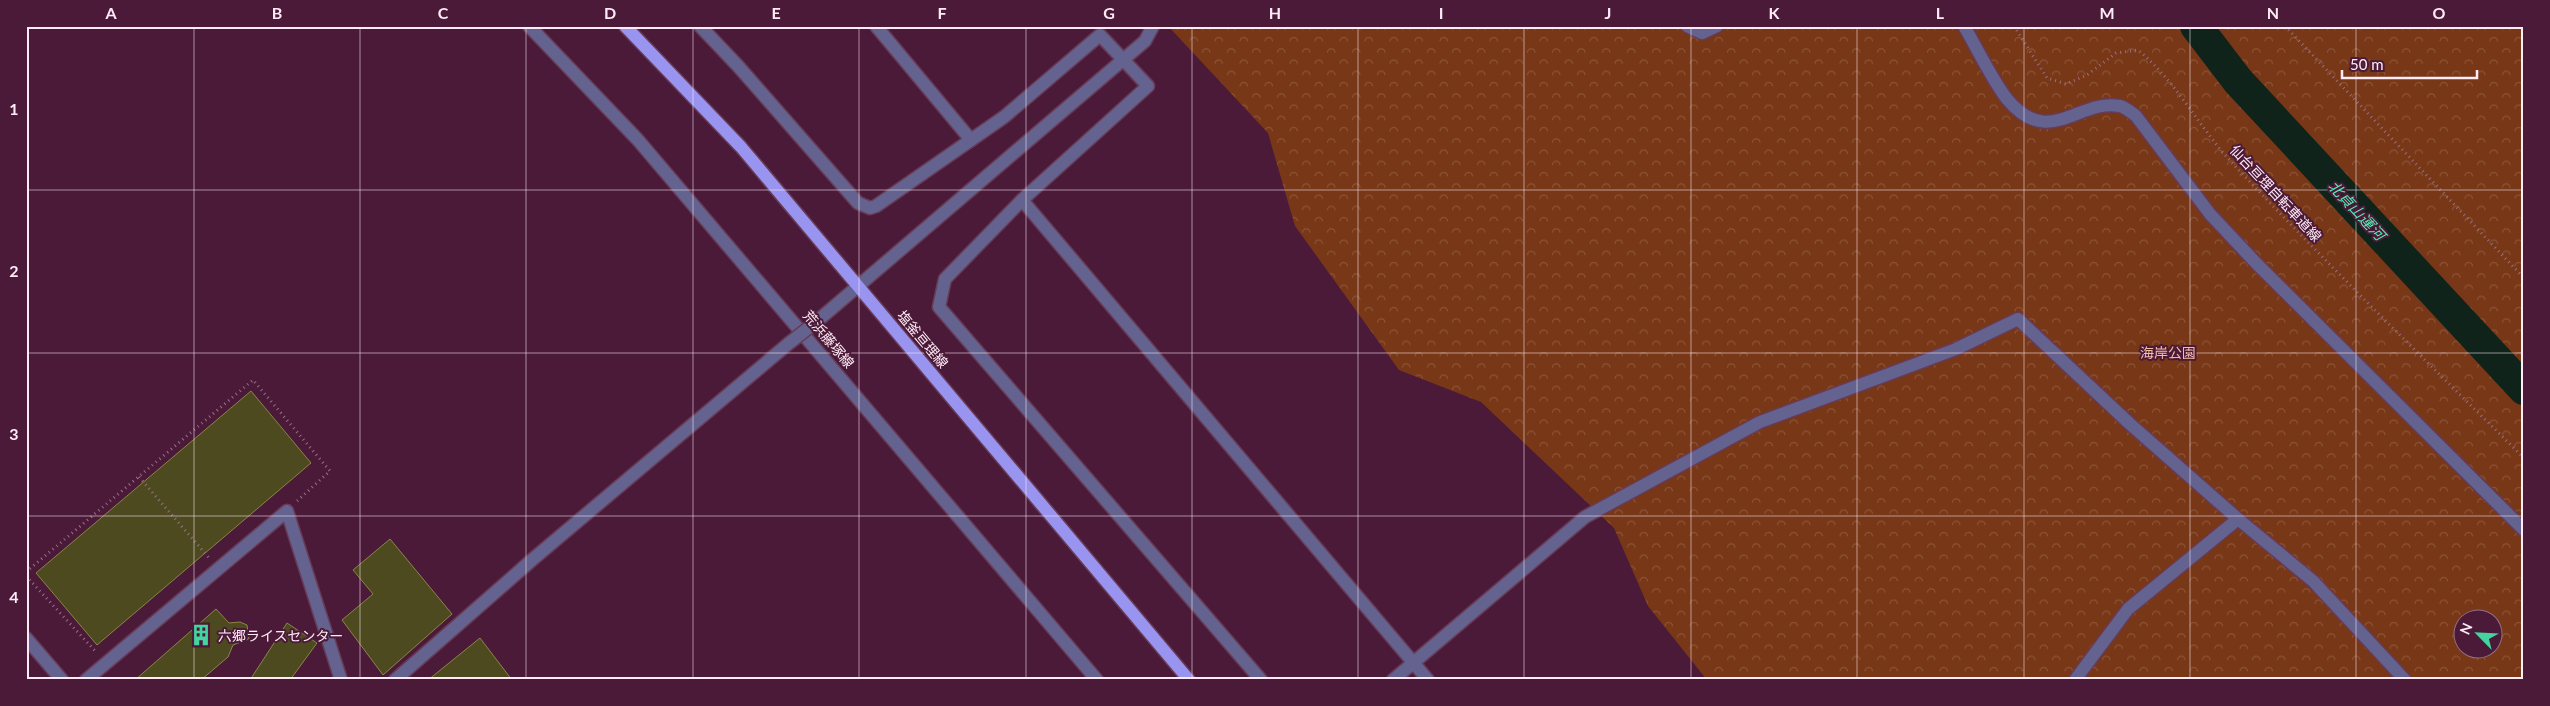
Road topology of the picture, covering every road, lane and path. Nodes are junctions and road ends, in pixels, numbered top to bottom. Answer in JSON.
{"nodes":[{"id":1,"x":529,"y":26,"type":"edge"},
{"id":2,"x":625,"y":26,"type":"edge"},
{"id":3,"x":700,"y":26,"type":"edge"},
{"id":4,"x":876,"y":26,"type":"edge"},
{"id":5,"x":1153,"y":26,"type":"edge"},
{"id":6,"x":1687,"y":26,"type":"edge"},
{"id":7,"x":1717,"y":26,"type":"edge"},
{"id":8,"x":1964,"y":26,"type":"edge"},
{"id":9,"x":2014,"y":26,"type":"edge"},
{"id":10,"x":2285,"y":26,"type":"edge"},
{"id":11,"x":1123,"y":60,"type":"junction"},
{"id":12,"x":971,"y":140,"type":"junction"},
{"id":13,"x":1022,"y":200,"type":"junction"},
{"id":14,"x":2524,"y":278,"type":"edge"},
{"id":15,"x":859,"y":286,"type":"junction"},
{"id":16,"x":2524,"y":458,"type":"edge"},
{"id":17,"x":139,"y":476,"type":"junction"},
{"id":18,"x":287,"y":511,"type":"junction"},
{"id":19,"x":2238,"y":518,"type":"junction"},
{"id":20,"x":2524,"y":530,"type":"edge"},
{"id":21,"x":219,"y":568,"type":"junction"},
{"id":22,"x":26,"y":572,"type":"edge"},
{"id":23,"x":26,"y":576,"type":"edge"},
{"id":24,"x":26,"y":638,"type":"edge"},
{"id":25,"x":1413,"y":662,"type":"junction"},
{"id":26,"x":106,"y":663,"type":"junction"},
{"id":27,"x":62,"y":680,"type":"edge"},
{"id":28,"x":86,"y":680,"type":"edge"},
{"id":29,"x":341,"y":680,"type":"edge"},
{"id":30,"x":395,"y":680,"type":"edge"},
{"id":31,"x":1097,"y":680,"type":"edge"},
{"id":32,"x":1189,"y":680,"type":"edge"},
{"id":33,"x":1261,"y":680,"type":"edge"},
{"id":34,"x":1393,"y":680,"type":"edge"},
{"id":35,"x":1428,"y":680,"type":"edge"},
{"id":36,"x":2075,"y":680,"type":"edge"},
{"id":37,"x":2405,"y":680,"type":"edge"}],
"edges":[{"from":1,"to":31,"type":"street","name":"荒浜藤塚線"},
{"from":2,"to":15,"type":"main road","name":"塩釜亘理線"},
{"from":3,"to":12,"type":"street"},
{"from":4,"to":12,"type":"street"},
{"from":5,"to":11,"type":"street"},
{"from":6,"to":7,"type":"street"},
{"from":8,"to":20,"type":"street"},
{"from":9,"to":16,"type":"path","name":"仙台亘理自転車道線"},
{"from":10,"to":14,"type":"path"},
{"from":11,"to":12,"type":"street"},
{"from":11,"to":13,"type":"street"},
{"from":11,"to":15,"type":"street"},
{"from":13,"to":25,"type":"street"},
{"from":13,"to":33,"type":"street"},
{"from":15,"to":30,"type":"street","bridge":true},
{"from":15,"to":32,"type":"main road","name":"塩釜亘理線"},
{"from":17,"to":18,"type":"path"},
{"from":17,"to":21,"type":"path"},
{"from":17,"to":22,"type":"path"},
{"from":18,"to":21,"type":"street"},
{"from":18,"to":29,"type":"street"},
{"from":19,"to":25,"type":"street"},
{"from":19,"to":36,"type":"street"},
{"from":19,"to":37,"type":"street"},
{"from":21,"to":26,"type":"street"},
{"from":23,"to":26,"type":"path"},
{"from":24,"to":27,"type":"street"},
{"from":25,"to":34,"type":"street"},
{"from":25,"to":35,"type":"street"},
{"from":26,"to":28,"type":"street"}]}
